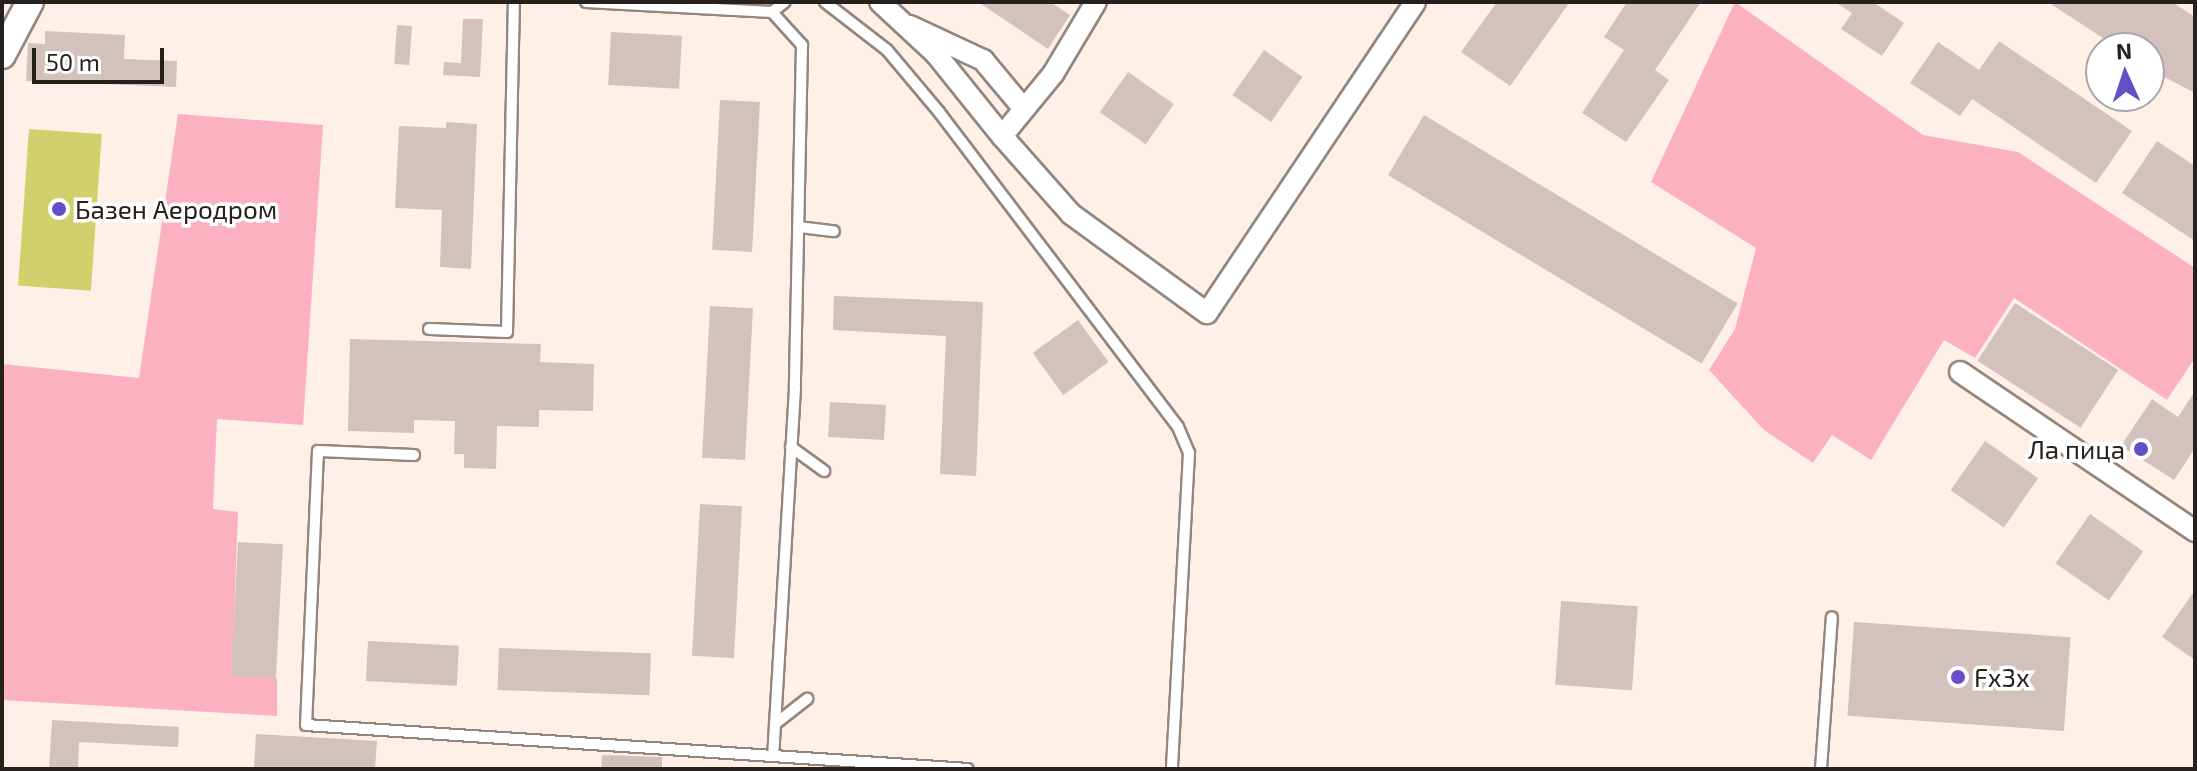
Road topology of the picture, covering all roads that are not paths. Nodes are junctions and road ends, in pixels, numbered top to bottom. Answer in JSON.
{"nodes":[{"id":1,"x":30,"y":2,"type":"edge"},
{"id":2,"x":514,"y":2,"type":"edge"},
{"id":3,"x":586,"y":2,"type":"edge"},
{"id":4,"x":785,"y":2,"type":"edge"},
{"id":5,"x":825,"y":2,"type":"edge"},
{"id":6,"x":880,"y":2,"type":"edge"},
{"id":7,"x":1096,"y":2,"type":"edge"},
{"id":8,"x":1415,"y":2,"type":"edge"},
{"id":9,"x":772,"y":12,"type":"junction"},
{"id":10,"x":910,"y":26,"type":"junction"},
{"id":11,"x":2,"y":55,"type":"edge"},
{"id":12,"x":1024,"y":109,"type":"junction"},
{"id":13,"x":1002,"y":136,"type":"junction"},
{"id":14,"x":799,"y":227,"type":"junction"},
{"id":15,"x":834,"y":231,"type":"dead end"},
{"id":16,"x":429,"y":329,"type":"dead end"},
{"id":17,"x":1960,"y":372,"type":"dead end"},
{"id":18,"x":791,"y":447,"type":"junction"},
{"id":19,"x":414,"y":455,"type":"dead end"},
{"id":20,"x":824,"y":471,"type":"dead end"},
{"id":21,"x":2195,"y":531,"type":"edge"},
{"id":22,"x":1832,"y":617,"type":"dead end"},
{"id":23,"x":807,"y":699,"type":"dead end"},
{"id":24,"x":775,"y":724,"type":"junction"},
{"id":25,"x":773,"y":754,"type":"junction"},
{"id":26,"x":968,"y":769,"type":"edge"},
{"id":27,"x":1172,"y":769,"type":"edge"},
{"id":28,"x":1821,"y":769,"type":"edge"}],
"edges":[{"from":1,"to":11,"type":"street"},
{"from":2,"to":16,"type":"lane"},
{"from":3,"to":9,"type":"lane"},
{"from":4,"to":9,"type":"lane"},
{"from":5,"to":27,"type":"lane"},
{"from":6,"to":10,"type":"street"},
{"from":7,"to":12,"type":"street"},
{"from":8,"to":13,"type":"street"},
{"from":9,"to":14,"type":"lane"},
{"from":10,"to":12,"type":"street"},
{"from":10,"to":13,"type":"street"},
{"from":12,"to":13,"type":"street"},
{"from":14,"to":15,"type":"lane"},
{"from":14,"to":18,"type":"lane"},
{"from":17,"to":21,"type":"street"},
{"from":18,"to":20,"type":"lane"},
{"from":18,"to":24,"type":"lane"},
{"from":19,"to":25,"type":"lane"},
{"from":22,"to":28,"type":"lane"},
{"from":23,"to":24,"type":"lane"},
{"from":24,"to":25,"type":"lane"},
{"from":25,"to":26,"type":"lane"}]}
